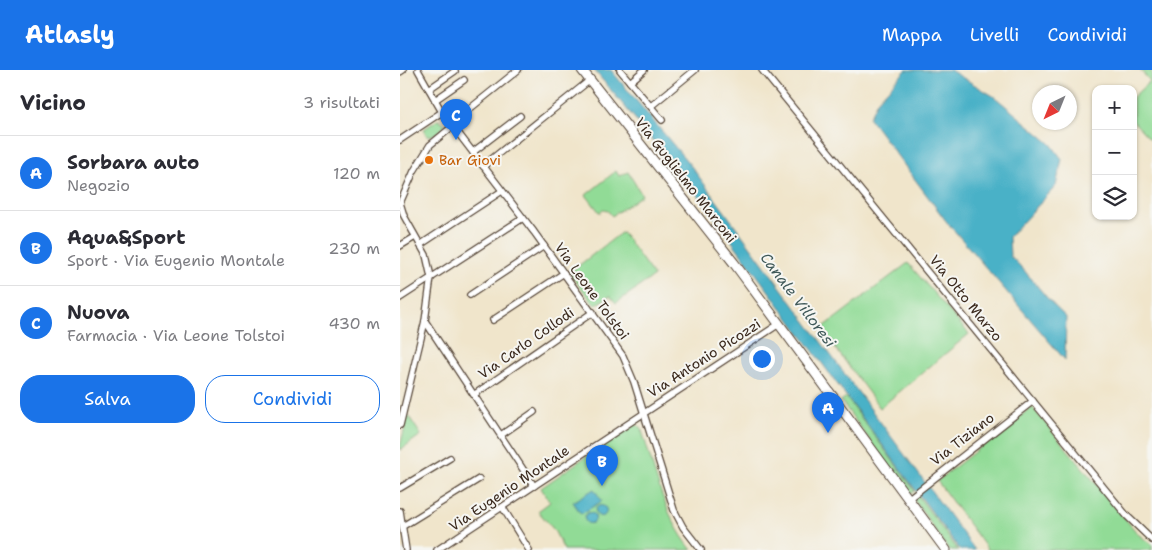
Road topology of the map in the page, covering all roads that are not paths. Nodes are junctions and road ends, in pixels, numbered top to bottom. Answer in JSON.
{"nodes":[{"id":1,"x":418,"y":70,"type":"edge"},
{"id":2,"x":518,"y":70,"type":"edge"},
{"id":3,"x":582,"y":70,"type":"edge"},
{"id":4,"x":620,"y":70,"type":"edge"},
{"id":5,"x":644,"y":70,"type":"edge"},
{"id":6,"x":695,"y":70,"type":"edge"},
{"id":7,"x":762,"y":70,"type":"edge"},
{"id":8,"x":455,"y":71,"type":"edge"},
{"id":9,"x":464,"y":80,"type":"dead end"},
{"id":10,"x":590,"y":80,"type":"junction"},
{"id":11,"x":630,"y":82,"type":"junction"},
{"id":12,"x":428,"y":89,"type":"junction"},
{"id":13,"x":436,"y":100,"type":"junction"},
{"id":14,"x":651,"y":106,"type":"junction"},
{"id":15,"x":442,"y":112,"type":"junction"},
{"id":16,"x":520,"y":116,"type":"dead end"},
{"id":17,"x":662,"y":120,"type":"dead end"},
{"id":18,"x":452,"y":124,"type":"junction"},
{"id":19,"x":400,"y":140,"type":"edge"},
{"id":20,"x":473,"y":152,"type":"junction"},
{"id":21,"x":483,"y":166,"type":"junction"},
{"id":22,"x":502,"y":191,"type":"junction"},
{"id":23,"x":402,"y":194,"type":"edge"},
{"id":24,"x":400,"y":203,"type":"edge"},
{"id":25,"x":523,"y":218,"type":"junction"},
{"id":26,"x":415,"y":237,"type":"junction"},
{"id":27,"x":420,"y":244,"type":"junction"},
{"id":28,"x":400,"y":246,"type":"edge"},
{"id":29,"x":544,"y":246,"type":"junction"},
{"id":30,"x":564,"y":272,"type":"junction"},
{"id":31,"x":431,"y":277,"type":"junction"},
{"id":32,"x":470,"y":295,"type":"dead end"},
{"id":33,"x":400,"y":298,"type":"edge"},
{"id":34,"x":592,"y":312,"type":"junction"},
{"id":35,"x":493,"y":320,"type":"dead end"},
{"id":36,"x":424,"y":321,"type":"junction"},
{"id":37,"x":779,"y":324,"type":"junction"},
{"id":38,"x":475,"y":394,"type":"junction"},
{"id":39,"x":1033,"y":401,"type":"junction"},
{"id":40,"x":534,"y":412,"type":"dead end"},
{"id":41,"x":644,"y":413,"type":"junction"},
{"id":42,"x":400,"y":425,"type":"edge"},
{"id":43,"x":501,"y":435,"type":"junction"},
{"id":44,"x":450,"y":458,"type":"dead end"},
{"id":45,"x":479,"y":479,"type":"dead end"},
{"id":46,"x":534,"y":486,"type":"junction"},
{"id":47,"x":400,"y":488,"type":"edge"},
{"id":48,"x":910,"y":496,"type":"junction"},
{"id":49,"x":503,"y":508,"type":"junction"},
{"id":50,"x":400,"y":512,"type":"edge"},
{"id":51,"x":403,"y":526,"type":"junction"},
{"id":52,"x":1152,"y":540,"type":"edge"},
{"id":53,"x":406,"y":550,"type":"edge"},
{"id":54,"x":437,"y":550,"type":"edge"},
{"id":55,"x":529,"y":550,"type":"edge"},
{"id":56,"x":701,"y":550,"type":"edge"},
{"id":57,"x":946,"y":550,"type":"edge"}],
"edges":[{"from":1,"to":12,"type":"street","name":"Via Leone Tolstoi"},
{"from":2,"to":18,"type":"street"},
{"from":3,"to":10,"type":"street","name":"Via Guglielmo Marconi"},
{"from":4,"to":11,"type":"street"},
{"from":5,"to":11,"type":"street"},
{"from":6,"to":14,"type":"street"},
{"from":7,"to":39,"type":"street","name":"Via Otto Marzo"},
{"from":8,"to":12,"type":"street"},
{"from":9,"to":13,"type":"street"},
{"from":10,"to":21,"type":"street"},
{"from":10,"to":37,"type":"street","name":"Via Guglielmo Marconi"},
{"from":11,"to":14,"type":"street"},
{"from":12,"to":13,"type":"street","name":"Via Leone Tolstoi"},
{"from":13,"to":15,"type":"street","name":"Via Leone Tolstoi"},
{"from":14,"to":17,"type":"street"},
{"from":15,"to":18,"type":"street","name":"Via Leone Tolstoi"},
{"from":15,"to":19,"type":"street"},
{"from":16,"to":20,"type":"street"},
{"from":18,"to":20,"type":"street","name":"Via Leone Tolstoi"},
{"from":18,"to":23,"type":"street"},
{"from":20,"to":21,"type":"street","name":"Via Leone Tolstoi"},
{"from":21,"to":22,"type":"street","name":"Via Leone Tolstoi"},
{"from":22,"to":25,"type":"street","name":"Via Leone Tolstoi"},
{"from":22,"to":27,"type":"street"},
{"from":23,"to":24,"type":"street"},
{"from":24,"to":26,"type":"street"},
{"from":25,"to":29,"type":"street","name":"Via Leone Tolstoi"},
{"from":25,"to":31,"type":"street"},
{"from":26,"to":27,"type":"street"},
{"from":26,"to":28,"type":"street"},
{"from":27,"to":31,"type":"street"},
{"from":29,"to":30,"type":"street","name":"Via Leone Tolstoi"},
{"from":29,"to":32,"type":"street"},
{"from":30,"to":34,"type":"street","name":"Via Leone Tolstoi"},
{"from":30,"to":35,"type":"street"},
{"from":31,"to":33,"type":"street"},
{"from":31,"to":36,"type":"street"},
{"from":34,"to":38,"type":"street","name":"Via Carlo Collodi"},
{"from":34,"to":41,"type":"street","name":"Via Leone Tolstoi"},
{"from":36,"to":38,"type":"street"},
{"from":36,"to":42,"type":"street"},
{"from":37,"to":41,"type":"street","name":"Via Antonio Picozzi"},
{"from":37,"to":48,"type":"street","name":"Via Guglielmo Marconi"},
{"from":38,"to":43,"type":"street"},
{"from":39,"to":48,"type":"street","name":"Via Tiziano"},
{"from":39,"to":52,"type":"street","name":"Via Otto Marzo"},
{"from":40,"to":43,"type":"street"},
{"from":41,"to":46,"type":"street","name":"Via Eugenio Montale"},
{"from":41,"to":56,"type":"street","name":"Via Leone Tolstoi"},
{"from":43,"to":46,"type":"street"},
{"from":44,"to":47,"type":"street"},
{"from":45,"to":51,"type":"street"},
{"from":46,"to":49,"type":"street","name":"Via Eugenio Montale"},
{"from":48,"to":57,"type":"street","name":"Via Guglielmo Marconi"},
{"from":49,"to":54,"type":"street","name":"Via Eugenio Montale"},
{"from":49,"to":55,"type":"street"},
{"from":50,"to":51,"type":"street"},
{"from":51,"to":53,"type":"street"}]}
